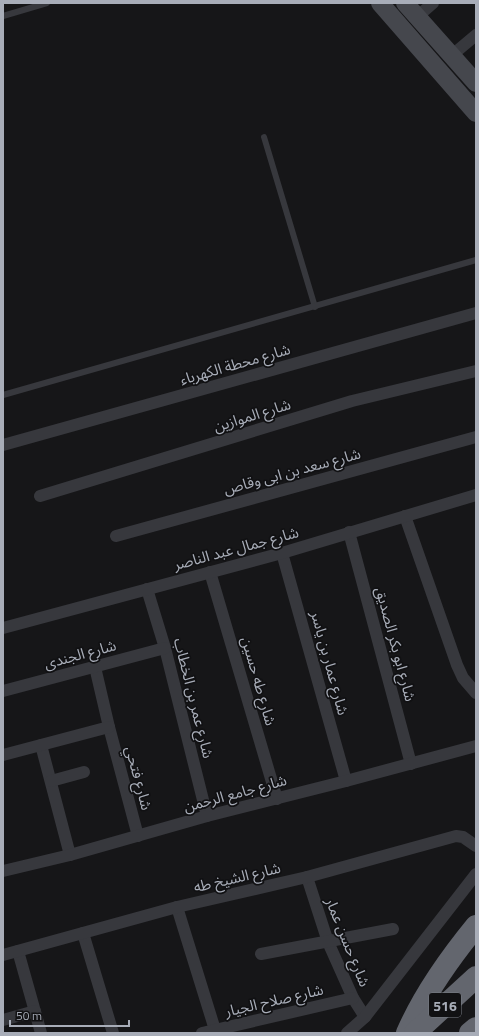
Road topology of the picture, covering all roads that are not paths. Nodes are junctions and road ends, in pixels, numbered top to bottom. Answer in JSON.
{"nodes":[{"id":1,"x":47,"y":3,"type":"edge"},
{"id":2,"x":380,"y":3,"type":"edge"},
{"id":3,"x":405,"y":3,"type":"edge"},
{"id":4,"x":433,"y":3,"type":"edge"},
{"id":5,"x":3,"y":16,"type":"edge"},
{"id":6,"x":417,"y":17,"type":"junction"},
{"id":7,"x":476,"y":35,"type":"edge"},
{"id":8,"x":451,"y":56,"type":"junction"},
{"id":9,"x":476,"y":83,"type":"edge"},
{"id":10,"x":476,"y":114,"type":"edge"},
{"id":11,"x":264,"y":137,"type":"dead end"},
{"id":12,"x":476,"y":260,"type":"edge"},
{"id":13,"x":315,"y":307,"type":"junction"},
{"id":14,"x":476,"y":313,"type":"edge"},
{"id":15,"x":476,"y":371,"type":"edge"},
{"id":16,"x":3,"y":395,"type":"edge"},
{"id":17,"x":476,"y":437,"type":"edge"},
{"id":18,"x":3,"y":445,"type":"edge"},
{"id":19,"x":476,"y":495,"type":"edge"},
{"id":20,"x":40,"y":496,"type":"dead end"},
{"id":21,"x":405,"y":516,"type":"junction"},
{"id":22,"x":349,"y":532,"type":"junction"},
{"id":23,"x":116,"y":536,"type":"dead end"},
{"id":24,"x":282,"y":553,"type":"junction"},
{"id":25,"x":210,"y":572,"type":"junction"},
{"id":26,"x":147,"y":589,"type":"junction"},
{"id":27,"x":3,"y":628,"type":"edge"},
{"id":28,"x":165,"y":648,"type":"junction"},
{"id":29,"x":95,"y":667,"type":"junction"},
{"id":30,"x":3,"y":690,"type":"edge"},
{"id":31,"x":476,"y":693,"type":"edge"},
{"id":32,"x":109,"y":727,"type":"junction"},
{"id":33,"x":41,"y":745,"type":"junction"},
{"id":34,"x":476,"y":746,"type":"edge"},
{"id":35,"x":3,"y":754,"type":"edge"},
{"id":36,"x":411,"y":764,"type":"junction"},
{"id":37,"x":84,"y":772,"type":"dead end"},
{"id":38,"x":51,"y":781,"type":"junction"},
{"id":39,"x":346,"y":781,"type":"junction"},
{"id":40,"x":277,"y":798,"type":"junction"},
{"id":41,"x":207,"y":816,"type":"junction"},
{"id":42,"x":138,"y":836,"type":"junction"},
{"id":43,"x":476,"y":846,"type":"edge"},
{"id":44,"x":70,"y":855,"type":"junction"},
{"id":45,"x":3,"y":871,"type":"edge"},
{"id":46,"x":476,"y":874,"type":"edge"},
{"id":47,"x":307,"y":877,"type":"junction"},
{"id":48,"x":177,"y":907,"type":"junction"},
{"id":49,"x":476,"y":926,"type":"edge"},
{"id":50,"x":393,"y":929,"type":"dead end"},
{"id":51,"x":83,"y":933,"type":"junction"},
{"id":52,"x":328,"y":942,"type":"junction"},
{"id":53,"x":18,"y":951,"type":"junction"},
{"id":54,"x":261,"y":954,"type":"dead end"},
{"id":55,"x":3,"y":955,"type":"edge"},
{"id":56,"x":476,"y":976,"type":"edge"},
{"id":57,"x":353,"y":998,"type":"junction"},
{"id":58,"x":35,"y":1011,"type":"junction"},
{"id":59,"x":365,"y":1017,"type":"junction"},
{"id":60,"x":3,"y":1020,"type":"edge"},
{"id":61,"x":476,"y":1028,"type":"edge"},
{"id":62,"x":216,"y":1031,"type":"edge"},
{"id":63,"x":41,"y":1033,"type":"edge"},
{"id":64,"x":113,"y":1033,"type":"edge"},
{"id":65,"x":202,"y":1033,"type":"edge"},
{"id":66,"x":347,"y":1033,"type":"edge"},
{"id":67,"x":407,"y":1033,"type":"edge"},
{"id":68,"x":414,"y":1033,"type":"edge"},
{"id":69,"x":470,"y":1033,"type":"edge"}],
"edges":[{"from":1,"to":5,"type":"lane"},
{"from":2,"to":10,"type":"main road"},
{"from":3,"to":6,"type":"main road"},
{"from":4,"to":6,"type":"street"},
{"from":6,"to":8,"type":"main road"},
{"from":7,"to":8,"type":"street"},
{"from":8,"to":9,"type":"main road"},
{"from":11,"to":13,"type":"lane"},
{"from":12,"to":13,"type":"lane"},
{"from":13,"to":16,"type":"lane"},
{"from":14,"to":18,"type":"street","name":"شارع محطة الكهرباء"},
{"from":15,"to":20,"type":"street","name":"شارع الموازين"},
{"from":17,"to":23,"type":"street","name":"شارع سعد بن ابى وقاص"},
{"from":19,"to":21,"type":"street","name":"شارع جمال عبد الناصر"},
{"from":21,"to":22,"type":"street","name":"شارع جمال عبد الناصر"},
{"from":21,"to":31,"type":"street"},
{"from":22,"to":24,"type":"street","name":"شارع جمال عبد الناصر"},
{"from":22,"to":36,"type":"street","name":"شارع ابو بكر الصديق"},
{"from":24,"to":25,"type":"street","name":"شارع جمال عبد الناصر"},
{"from":24,"to":39,"type":"street","name":"شارع عمار بن ياسر"},
{"from":25,"to":26,"type":"street","name":"شارع جمال عبد الناصر"},
{"from":25,"to":40,"type":"street","name":"شارع طه حسين"},
{"from":26,"to":27,"type":"street","name":"شارع جمال عبد الناصر"},
{"from":26,"to":28,"type":"street","name":"شارع عمر بن الخطاب"},
{"from":28,"to":29,"type":"street","name":"شارع الجندى"},
{"from":28,"to":41,"type":"street","name":"شارع عمر بن الخطاب"},
{"from":29,"to":30,"type":"street","name":"شارع الجندى"},
{"from":29,"to":32,"type":"street","name":"شارع فتحي"},
{"from":32,"to":33,"type":"street"},
{"from":32,"to":42,"type":"street","name":"شارع فتحي"},
{"from":33,"to":35,"type":"street"},
{"from":33,"to":38,"type":"street"},
{"from":34,"to":36,"type":"street","name":"شارع جامع الرحمن"},
{"from":36,"to":39,"type":"street","name":"شارع جامع الرحمن"},
{"from":37,"to":38,"type":"street"},
{"from":38,"to":44,"type":"street"},
{"from":39,"to":40,"type":"street","name":"شارع جامع الرحمن"},
{"from":40,"to":41,"type":"street","name":"شارع جامع الرحمن"},
{"from":41,"to":42,"type":"street","name":"شارع جامع الرحمن"},
{"from":42,"to":44,"type":"street","name":"شارع جامع الرحمن"},
{"from":43,"to":47,"type":"street","name":"شارع الشيخ طه"},
{"from":44,"to":45,"type":"street","name":"شارع جامع الرحمن"},
{"from":46,"to":59,"type":"street"},
{"from":47,"to":48,"type":"street","name":"شارع الشيخ طه"},
{"from":47,"to":52,"type":"street","name":"شارع حسن عمار"},
{"from":48,"to":51,"type":"street","name":"شارع الشيخ طه"},
{"from":48,"to":62,"type":"street"},
{"from":49,"to":67,"type":"highway"},
{"from":50,"to":52,"type":"street"},
{"from":51,"to":53,"type":"street","name":"شارع الشيخ طه"},
{"from":51,"to":64,"type":"street"},
{"from":52,"to":54,"type":"street"},
{"from":52,"to":57,"type":"street","name":"شارع حسن عمار"},
{"from":53,"to":55,"type":"street","name":"شارع الشيخ طه"},
{"from":53,"to":58,"type":"street"},
{"from":56,"to":68,"type":"highway","number":"516"},
{"from":57,"to":59,"type":"street","name":"شارع حسن عمار"},
{"from":57,"to":62,"type":"street","name":"شارع صلاح الجيار"},
{"from":58,"to":60,"type":"street"},
{"from":58,"to":63,"type":"street"},
{"from":59,"to":66,"type":"street"},
{"from":61,"to":69,"type":"highway","number":"516"},
{"from":62,"to":65,"type":"street","name":"شارع صلاح الجيار"}]}
